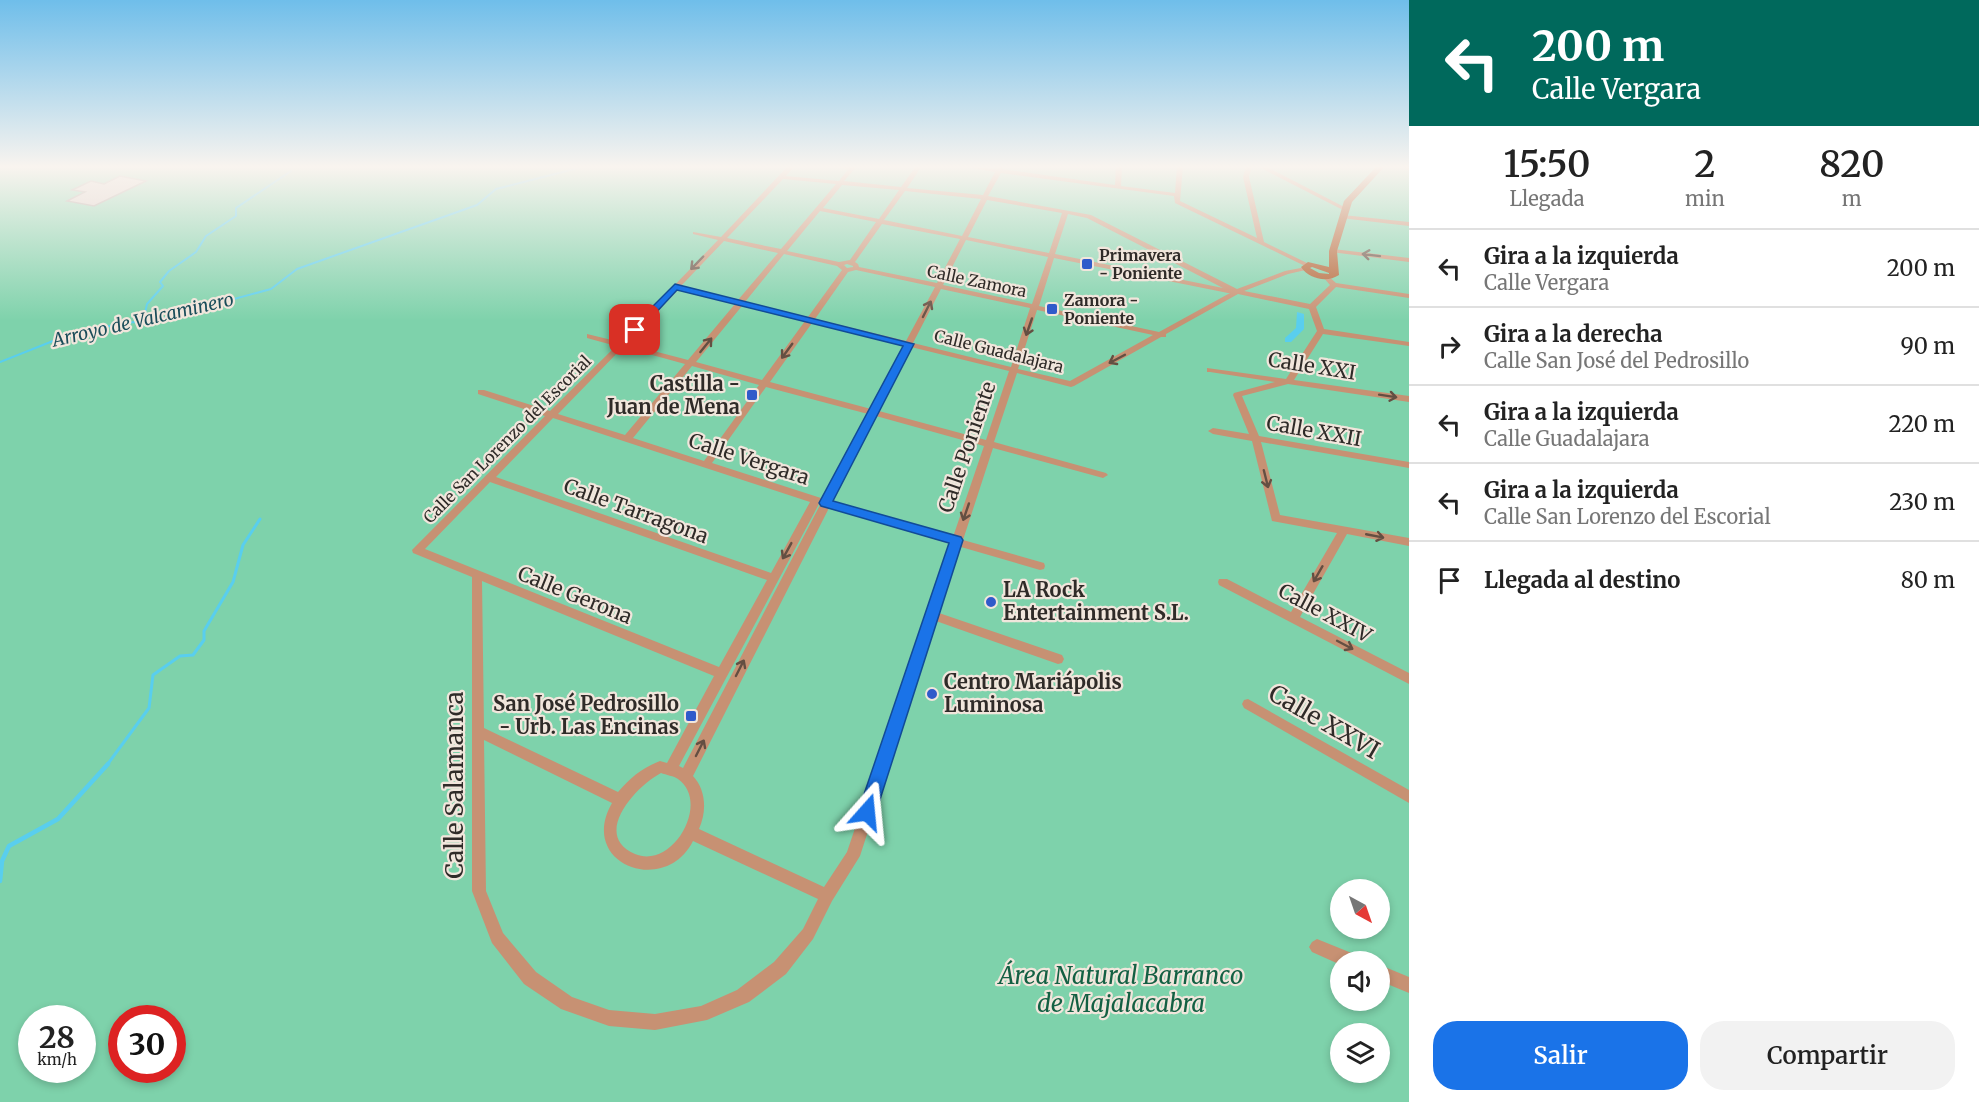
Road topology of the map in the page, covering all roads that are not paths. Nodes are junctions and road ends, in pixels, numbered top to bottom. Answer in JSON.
{"nodes":[{"id":1,"x":742,"y":217,"type":"edge"},
{"id":2,"x":812,"y":217,"type":"edge"},
{"id":3,"x":862,"y":217,"type":"edge"},
{"id":4,"x":883,"y":217,"type":"edge"},
{"id":5,"x":975,"y":217,"type":"edge"},
{"id":6,"x":1064,"y":217,"type":"edge"},
{"id":7,"x":1092,"y":217,"type":"edge"},
{"id":8,"x":1209,"y":217,"type":"edge"},
{"id":9,"x":1255,"y":217,"type":"edge"},
{"id":10,"x":1343,"y":217,"type":"edge"},
{"id":11,"x":1370,"y":217,"type":"edge"},
{"id":12,"x":880,"y":221,"type":"junction"},
{"id":13,"x":1409,"y":224,"type":"edge"},
{"id":14,"x":695,"y":233,"type":"dead end"},
{"id":15,"x":721,"y":238,"type":"junction"},
{"id":16,"x":964,"y":238,"type":"junction"},
{"id":17,"x":1261,"y":242,"type":"junction"},
{"id":18,"x":784,"y":252,"type":"junction"},
{"id":19,"x":1333,"y":253,"type":"junction"},
{"id":20,"x":1052,"y":256,"type":"junction"},
{"id":21,"x":1409,"y":260,"type":"edge"},
{"id":22,"x":1322,"y":265,"type":"junction"},
{"id":23,"x":848,"y":266,"type":"junction"},
{"id":24,"x":1306,"y":267,"type":"junction"},
{"id":25,"x":1330,"y":275,"type":"junction"},
{"id":26,"x":1334,"y":285,"type":"junction"},
{"id":27,"x":939,"y":286,"type":"junction"},
{"id":28,"x":675,"y":287,"type":"junction"},
{"id":29,"x":1236,"y":292,"type":"junction"},
{"id":30,"x":1409,"y":296,"type":"edge"},
{"id":31,"x":741,"y":302,"type":"junction"},
{"id":32,"x":1035,"y":307,"type":"junction"},
{"id":33,"x":1312,"y":307,"type":"junction"},
{"id":34,"x":810,"y":319,"type":"junction"},
{"id":35,"x":1321,"y":331,"type":"junction"},
{"id":36,"x":1163,"y":334,"type":"junction"},
{"id":37,"x":590,"y":336,"type":"dead end"},
{"id":38,"x":909,"y":344,"type":"junction"},
{"id":39,"x":1409,"y":344,"type":"edge"},
{"id":40,"x":621,"y":345,"type":"junction"},
{"id":41,"x":691,"y":364,"type":"junction"},
{"id":42,"x":1210,"y":369,"type":"dead end"},
{"id":43,"x":1014,"y":370,"type":"junction"},
{"id":44,"x":1289,"y":381,"type":"junction"},
{"id":45,"x":764,"y":384,"type":"junction"},
{"id":46,"x":481,"y":392,"type":"dead end"},
{"id":47,"x":1409,"y":399,"type":"edge"},
{"id":48,"x":873,"y":414,"type":"junction"},
{"id":49,"x":552,"y":415,"type":"junction"},
{"id":50,"x":1213,"y":431,"type":"dead end"},
{"id":51,"x":628,"y":438,"type":"junction"},
{"id":52,"x":1256,"y":440,"type":"junction"},
{"id":53,"x":989,"y":445,"type":"junction"},
{"id":54,"x":707,"y":464,"type":"junction"},
{"id":55,"x":1409,"y":465,"type":"edge"},
{"id":56,"x":1102,"y":475,"type":"dead end"},
{"id":57,"x":489,"y":478,"type":"junction"},
{"id":58,"x":821,"y":501,"type":"junction"},
{"id":59,"x":1344,"y":530,"type":"junction"},
{"id":60,"x":956,"y":540,"type":"junction"},
{"id":61,"x":1409,"y":542,"type":"edge"},
{"id":62,"x":417,"y":550,"type":"joint"},
{"id":63,"x":1040,"y":566,"type":"dead end"},
{"id":64,"x":477,"y":575,"type":"junction"},
{"id":65,"x":772,"y":579,"type":"junction"},
{"id":66,"x":1223,"y":582,"type":"dead end"},
{"id":67,"x":933,"y":615,"type":"junction"},
{"id":68,"x":1293,"y":618,"type":"junction"},
{"id":69,"x":1058,"y":659,"type":"dead end"},
{"id":70,"x":720,"y":673,"type":"junction"},
{"id":71,"x":1409,"y":679,"type":"edge"},
{"id":72,"x":1248,"y":704,"type":"dead end"},
{"id":73,"x":478,"y":731,"type":"junction"},
{"id":74,"x":671,"y":768,"type":"junction"},
{"id":75,"x":686,"y":775,"type":"junction"},
{"id":76,"x":1409,"y":797,"type":"edge"},
{"id":77,"x":620,"y":800,"type":"junction"},
{"id":78,"x":690,"y":832,"type":"junction"},
{"id":79,"x":827,"y":896,"type":"junction"},
{"id":80,"x":1317,"y":947,"type":"dead end"},
{"id":81,"x":1330,"y":952,"type":"edge"},
{"id":82,"x":1390,"y":977,"type":"edge"},
{"id":83,"x":1409,"y":985,"type":"edge"}],
"edges":[{"from":1,"to":15,"type":"street","name":"Calle San Lorenzo del Escorial"},
{"from":2,"to":18,"type":"street"},
{"from":3,"to":12,"type":"street"},
{"from":4,"to":12,"type":"street"},
{"from":5,"to":16,"type":"street"},
{"from":6,"to":20,"type":"street","name":"Calle Poniente"},
{"from":7,"to":29,"type":"street"},
{"from":8,"to":17,"type":"street"},
{"from":9,"to":17,"type":"street"},
{"from":10,"to":19,"type":"street"},
{"from":11,"to":13,"type":"street"},
{"from":12,"to":16,"type":"street"},
{"from":12,"to":23,"type":"street"},
{"from":14,"to":15,"type":"street","name":"Calle Zamora"},
{"from":15,"to":18,"type":"street","name":"Calle Zamora"},
{"from":15,"to":28,"type":"street","name":"Calle San Lorenzo del Escorial","one_way":true},
{"from":16,"to":20,"type":"street"},
{"from":16,"to":27,"type":"street"},
{"from":17,"to":24,"type":"street"},
{"from":18,"to":23,"type":"street","name":"Calle Zamora"},
{"from":18,"to":31,"type":"street"},
{"from":21,"to":19,"type":"street","one_way":true},
{"from":19,"to":22,"type":"street"},
{"from":19,"to":25,"type":"street"},
{"from":20,"to":29,"type":"street"},
{"from":20,"to":32,"type":"street","name":"Calle Poniente"},
{"from":22,"to":24,"type":"street"},
{"from":22,"to":25,"type":"street"},
{"from":23,"to":27,"type":"street","name":"Calle Zamora"},
{"from":23,"to":34,"type":"street"},
{"from":24,"to":25,"type":"street"},
{"from":24,"to":29,"type":"street"},
{"from":25,"to":26,"type":"street"},
{"from":26,"to":30,"type":"street"},
{"from":26,"to":33,"type":"street"},
{"from":27,"to":32,"type":"street","name":"Calle Zamora"},
{"from":38,"to":27,"type":"street","one_way":true},
{"from":28,"to":31,"type":"street","name":"Calle Guadalajara"},
{"from":28,"to":40,"type":"street","name":"Calle San Lorenzo del Escorial"},
{"from":29,"to":33,"type":"street"},
{"from":29,"to":36,"type":"street"},
{"from":31,"to":34,"type":"street","name":"Calle Guadalajara"},
{"from":41,"to":31,"type":"street","one_way":true},
{"from":32,"to":36,"type":"street","name":"Calle Zamora"},
{"from":32,"to":43,"type":"street","name":"Calle Poniente","one_way":true},
{"from":33,"to":35,"type":"street"},
{"from":34,"to":38,"type":"street","name":"Calle Guadalajara"},
{"from":34,"to":45,"type":"street","one_way":true},
{"from":35,"to":39,"type":"street"},
{"from":35,"to":44,"type":"street"},
{"from":36,"to":43,"type":"street","name":"Calle Guadalajara","one_way":true},
{"from":37,"to":40,"type":"street"},
{"from":38,"to":43,"type":"street","name":"Calle Guadalajara"},
{"from":38,"to":48,"type":"street"},
{"from":40,"to":41,"type":"street"},
{"from":40,"to":49,"type":"street","name":"Calle San Lorenzo del Escorial"},
{"from":41,"to":45,"type":"street"},
{"from":41,"to":51,"type":"street"},
{"from":42,"to":44,"type":"street","name":"Calle XXI"},
{"from":43,"to":53,"type":"street","name":"Calle Poniente"},
{"from":44,"to":47,"type":"street","name":"Calle XXI","one_way":true},
{"from":44,"to":52,"type":"street"},
{"from":45,"to":48,"type":"street"},
{"from":45,"to":54,"type":"street"},
{"from":46,"to":49,"type":"street","name":"Calle Vergara"},
{"from":48,"to":53,"type":"street"},
{"from":48,"to":58,"type":"street"},
{"from":49,"to":51,"type":"street","name":"Calle Vergara"},
{"from":49,"to":57,"type":"street","name":"Calle San Lorenzo del Escorial"},
{"from":50,"to":52,"type":"street","name":"Calle XXII"},
{"from":51,"to":54,"type":"street","name":"Calle Vergara"},
{"from":52,"to":55,"type":"street","name":"Calle XXII"},
{"from":52,"to":59,"type":"street","one_way":true},
{"from":53,"to":56,"type":"street"},
{"from":53,"to":60,"type":"street","name":"Calle Poniente","one_way":true},
{"from":54,"to":58,"type":"street","name":"Calle Vergara"},
{"from":57,"to":62,"type":"street","name":"Calle San Lorenzo del Escorial"},
{"from":57,"to":65,"type":"street","name":"Calle Tarragona"},
{"from":58,"to":60,"type":"street","name":"Calle Vergara"},
{"from":58,"to":65,"type":"street","one_way":true},
{"from":75,"to":58,"type":"street","one_way":true},
{"from":59,"to":61,"type":"street","one_way":true},
{"from":59,"to":68,"type":"street","one_way":true},
{"from":60,"to":63,"type":"street","name":"Calle Vergara"},
{"from":60,"to":67,"type":"street","name":"Calle Poniente"},
{"from":62,"to":64,"type":"street","name":"Calle Gerona"},
{"from":64,"to":70,"type":"street","name":"Calle Gerona"},
{"from":64,"to":73,"type":"street","name":"Calle Salamanca"},
{"from":65,"to":70,"type":"street"},
{"from":66,"to":68,"type":"street","name":"Calle XXIV"},
{"from":67,"to":69,"type":"street"},
{"from":67,"to":79,"type":"street","name":"Calle Poniente"},
{"from":68,"to":71,"type":"street","name":"Calle XXIV","one_way":true},
{"from":70,"to":74,"type":"street"},
{"from":72,"to":76,"type":"street","name":"Calle XXVI"},
{"from":73,"to":77,"type":"street"},
{"from":73,"to":79,"type":"street","name":"Calle Salamanca"},
{"from":74,"to":75,"type":"street"},
{"from":74,"to":77,"type":"street"},
{"from":75,"to":78,"type":"street"},
{"from":77,"to":78,"type":"street"},
{"from":78,"to":79,"type":"street"},
{"from":80,"to":81,"type":"street"},
{"from":82,"to":83,"type":"street"}]}
